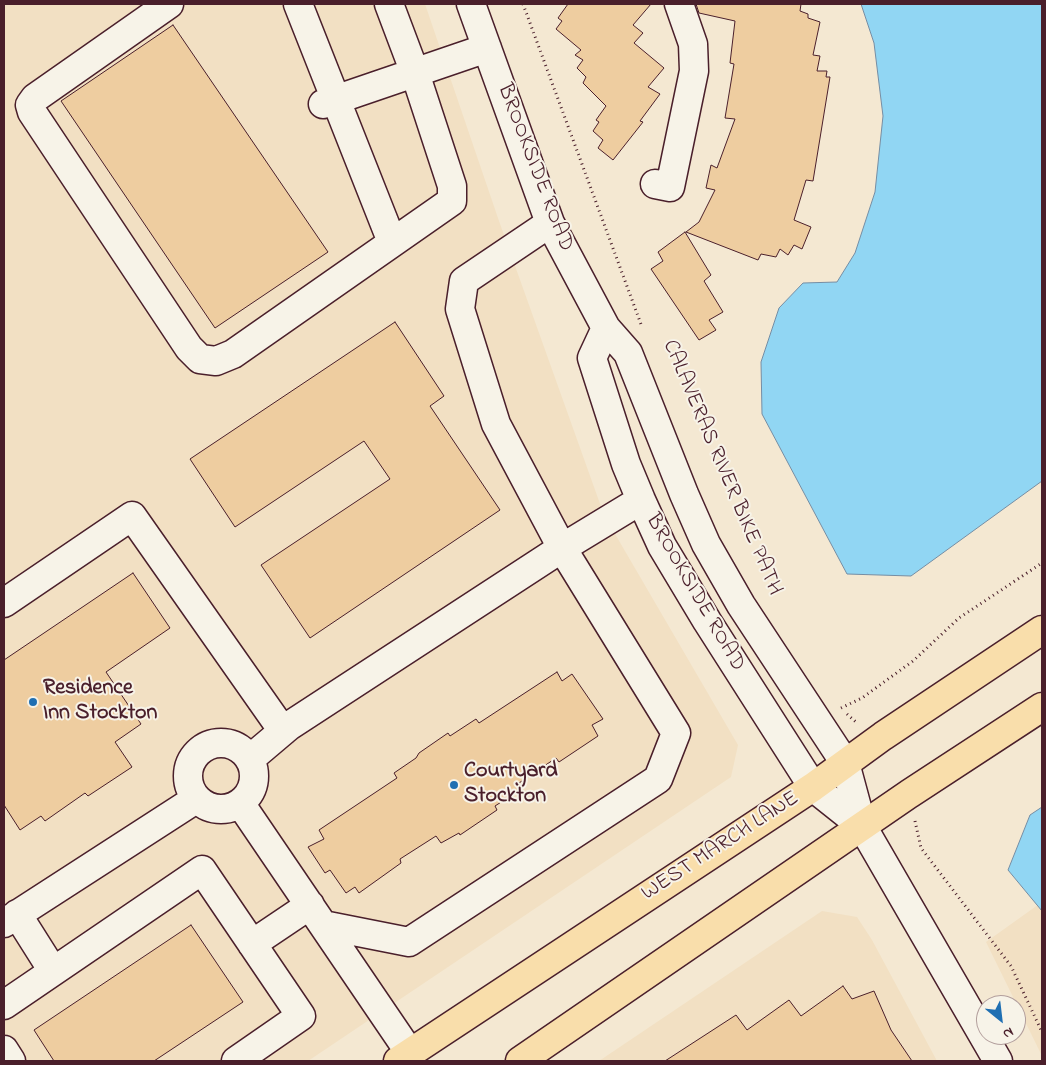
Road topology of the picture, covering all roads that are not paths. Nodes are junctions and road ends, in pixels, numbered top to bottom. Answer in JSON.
{"nodes":[{"id":1,"x":169,"y":4,"type":"edge"},
{"id":2,"x":298,"y":4,"type":"edge"},
{"id":3,"x":389,"y":4,"type":"edge"},
{"id":4,"x":471,"y":4,"type":"edge"},
{"id":5,"x":679,"y":4,"type":"edge"},
{"id":6,"x":487,"y":48,"type":"junction"},
{"id":7,"x":414,"y":73,"type":"junction"},
{"id":8,"x":330,"y":102,"type":"junction"},
{"id":9,"x":654,"y":184,"type":"dead end"},
{"id":10,"x":550,"y":223,"type":"junction"},
{"id":11,"x":392,"y":242,"type":"junction"},
{"id":12,"x":606,"y":328,"type":"junction"},
{"id":13,"x":641,"y":500,"type":"junction"},
{"id":14,"x":562,"y":548,"type":"junction"},
{"id":15,"x":4,"y":603,"type":"edge"},
{"id":16,"x":1042,"y":630,"type":"edge"},
{"id":17,"x":1042,"y":707,"type":"edge"},
{"id":18,"x":283,"y":731,"type":"junction"},
{"id":19,"x":250,"y":759,"type":"junction"},
{"id":20,"x":846,"y":763,"type":"junction"},
{"id":21,"x":813,"y":787,"type":"junction"},
{"id":22,"x":196,"y":799,"type":"junction"},
{"id":23,"x":240,"y":803,"type":"junction"},
{"id":24,"x":862,"y":826,"type":"junction"},
{"id":25,"x":316,"y":915,"type":"junction"},
{"id":26,"x":10,"y":919,"type":"edge"},
{"id":27,"x":252,"y":944,"type":"junction"},
{"id":28,"x":53,"y":971,"type":"junction"},
{"id":29,"x":4,"y":1005,"type":"edge"},
{"id":30,"x":4,"y":1050,"type":"edge"},
{"id":31,"x":404,"y":1057,"type":"edge"},
{"id":32,"x":11,"y":1061,"type":"edge"},
{"id":33,"x":236,"y":1061,"type":"edge"},
{"id":34,"x":520,"y":1061,"type":"edge"},
{"id":35,"x":998,"y":1061,"type":"edge"}],
"edges":[{"from":1,"to":11,"type":"street"},
{"from":2,"to":8,"type":"street"},
{"from":3,"to":7,"type":"street"},
{"from":4,"to":6,"type":"street","name":"BROOKSIDE ROAD"},
{"from":5,"to":9,"type":"street"},
{"from":6,"to":7,"type":"street"},
{"from":6,"to":10,"type":"street","name":"BROOKSIDE ROAD"},
{"from":7,"to":8,"type":"street"},
{"from":7,"to":11,"type":"street"},
{"from":8,"to":11,"type":"street"},
{"from":10,"to":12,"type":"street","name":"BROOKSIDE ROAD"},
{"from":10,"to":14,"type":"street"},
{"from":12,"to":13,"type":"street","name":"BROOKSIDE ROAD"},
{"from":12,"to":20,"type":"street","name":"BROOKSIDE ROAD"},
{"from":13,"to":14,"type":"street"},
{"from":13,"to":21,"type":"street","name":"BROOKSIDE ROAD"},
{"from":14,"to":18,"type":"street"},
{"from":14,"to":25,"type":"street"},
{"from":15,"to":18,"type":"street"},
{"from":16,"to":20,"type":"main road","name":"WEST MARCH LANE"},
{"from":17,"to":24,"type":"main road"},
{"from":18,"to":19,"type":"street"},
{"from":19,"to":22,"type":"street"},
{"from":19,"to":23,"type":"street"},
{"from":20,"to":21,"type":"main road","name":"WEST MARCH LANE"},
{"from":20,"to":24,"type":"street","name":"BROOKSIDE ROAD"},
{"from":21,"to":24,"type":"street","name":"BROOKSIDE ROAD"},
{"from":21,"to":31,"type":"main road","name":"WEST MARCH LANE"},
{"from":22,"to":23,"type":"street"},
{"from":22,"to":26,"type":"street"},
{"from":23,"to":25,"type":"street"},
{"from":24,"to":34,"type":"main road"},
{"from":24,"to":35,"type":"street","name":"BROOKSIDE ROAD"},
{"from":25,"to":27,"type":"street"},
{"from":25,"to":31,"type":"street"},
{"from":26,"to":28,"type":"street"},
{"from":27,"to":28,"type":"street"},
{"from":27,"to":33,"type":"street"},
{"from":28,"to":29,"type":"street"},
{"from":30,"to":32,"type":"street"}]}
